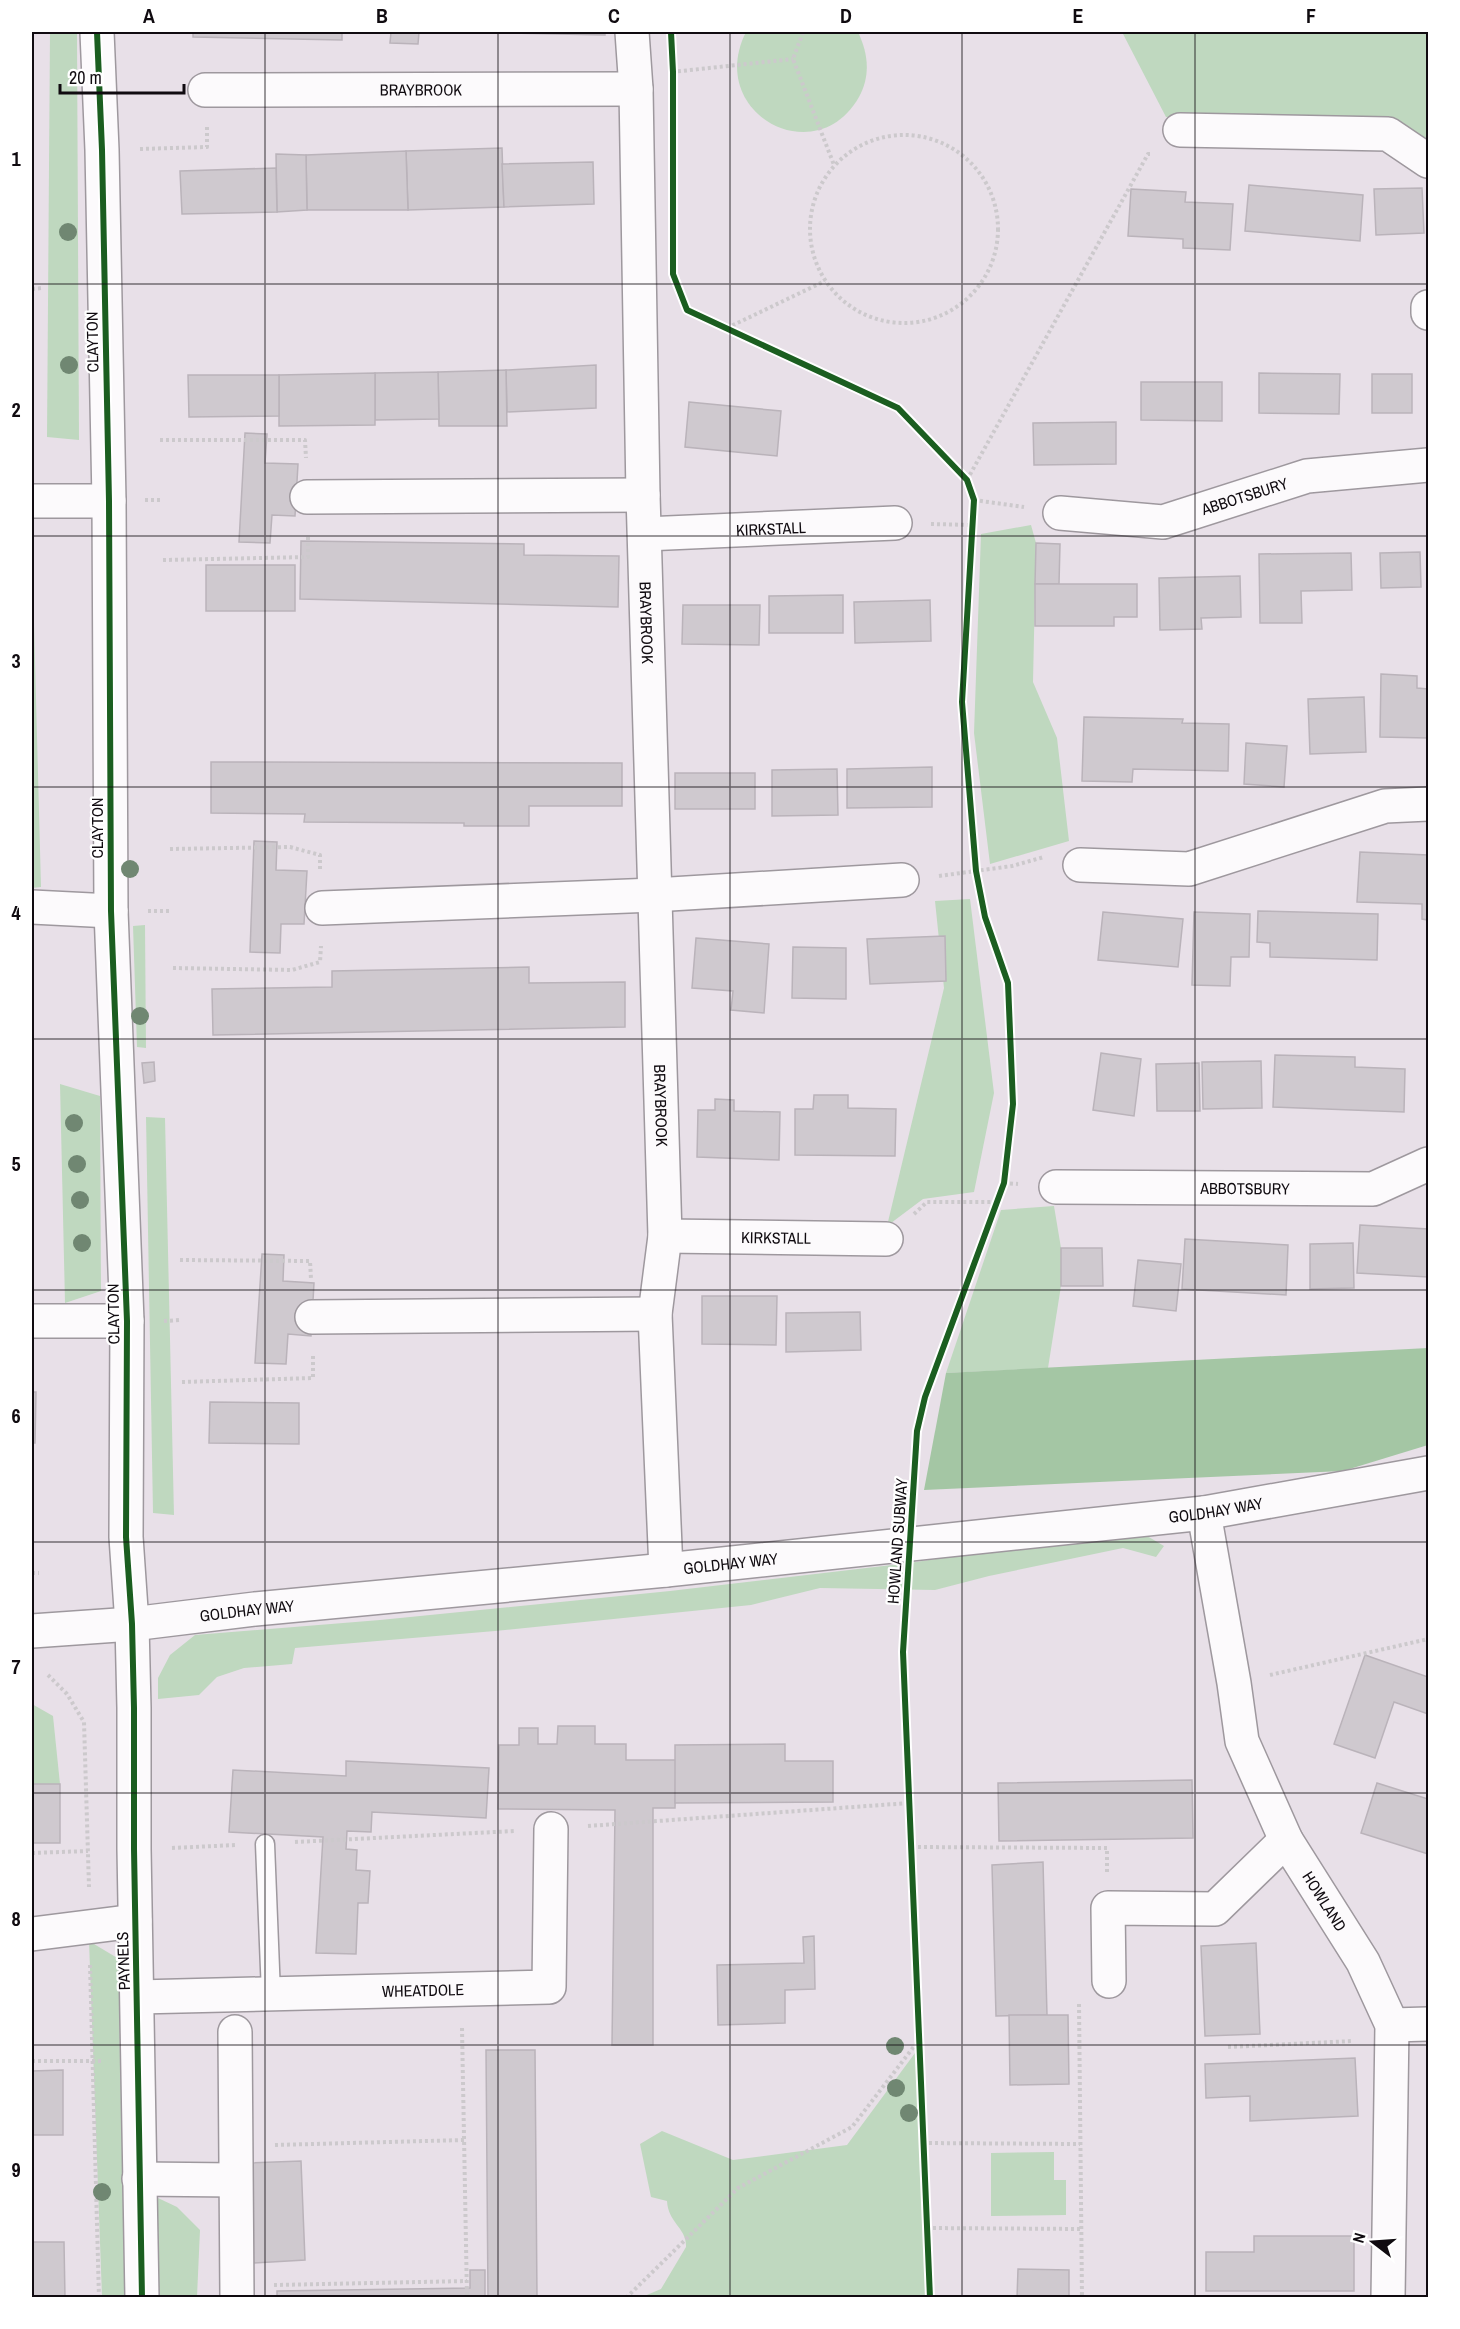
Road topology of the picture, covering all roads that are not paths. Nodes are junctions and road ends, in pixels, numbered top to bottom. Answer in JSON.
{"nodes":[{"id":1,"x":97,"y":32,"type":"edge"},
{"id":2,"x":632,"y":32,"type":"edge"},
{"id":3,"x":636,"y":89,"type":"junction"},
{"id":4,"x":205,"y":90,"type":"dead end"},
{"id":5,"x":1180,"y":130,"type":"road end"},
{"id":6,"x":1428,"y":161,"type":"edge"},
{"id":7,"x":1428,"y":308,"type":"edge"},
{"id":8,"x":1428,"y":313,"type":"edge"},
{"id":9,"x":1428,"y":465,"type":"edge"},
{"id":10,"x":643,"y":495,"type":"junction"},
{"id":11,"x":307,"y":497,"type":"dead end"},
{"id":12,"x":32,"y":501,"type":"edge"},
{"id":13,"x":109,"y":501,"type":"junction"},
{"id":14,"x":1060,"y":513,"type":"road end"},
{"id":15,"x":895,"y":524,"type":"dead end"},
{"id":16,"x":645,"y":534,"type":"junction"},
{"id":17,"x":1428,"y":804,"type":"edge"},
{"id":18,"x":1080,"y":865,"type":"road end"},
{"id":19,"x":902,"y":880,"type":"road end"},
{"id":20,"x":654,"y":895,"type":"junction"},
{"id":21,"x":32,"y":907,"type":"edge"},
{"id":22,"x":322,"y":908,"type":"dead end"},
{"id":23,"x":111,"y":912,"type":"junction"},
{"id":24,"x":1428,"y":1164,"type":"edge"},
{"id":25,"x":1056,"y":1187,"type":"dead end"},
{"id":26,"x":666,"y":1236,"type":"junction"},
{"id":27,"x":886,"y":1239,"type":"road end"},
{"id":28,"x":655,"y":1314,"type":"junction"},
{"id":29,"x":312,"y":1317,"type":"dead end"},
{"id":30,"x":32,"y":1321,"type":"edge"},
{"id":31,"x":127,"y":1321,"type":"junction"},
{"id":32,"x":1428,"y":1473,"type":"edge"},
{"id":33,"x":1204,"y":1513,"type":"junction"},
{"id":34,"x":666,"y":1570,"type":"junction"},
{"id":35,"x":132,"y":1624,"type":"junction"},
{"id":36,"x":32,"y":1631,"type":"edge"},
{"id":37,"x":551,"y":1829,"type":"dead end"},
{"id":38,"x":1286,"y":1840,"type":"junction"},
{"id":39,"x":264,"y":1844,"type":"dead end"},
{"id":40,"x":135,"y":1921,"type":"junction"},
{"id":41,"x":32,"y":1934,"type":"edge"},
{"id":42,"x":1109,"y":1981,"type":"dead end"},
{"id":43,"x":271,"y":1994,"type":"junction"},
{"id":44,"x":138,"y":1997,"type":"junction"},
{"id":45,"x":1428,"y":2024,"type":"edge"},
{"id":46,"x":235,"y":2032,"type":"dead end"},
{"id":47,"x":1392,"y":2032,"type":"junction"},
{"id":48,"x":139,"y":2179,"type":"junction"},
{"id":49,"x":235,"y":2180,"type":"junction"},
{"id":50,"x":237,"y":2292,"type":"edge"},
{"id":51,"x":142,"y":2298,"type":"edge"},
{"id":52,"x":1388,"y":2298,"type":"edge"}],
"edges":[{"from":1,"to":13,"type":"street","name":"CLAYTON"},
{"from":2,"to":3,"type":"street","name":"BRAYBROOK"},
{"from":3,"to":4,"type":"street","name":"BRAYBROOK"},
{"from":3,"to":10,"type":"street","name":"BRAYBROOK"},
{"from":5,"to":6,"type":"street"},
{"from":7,"to":8,"type":"street"},
{"from":9,"to":14,"type":"street","name":"ABBOTSBURY"},
{"from":10,"to":11,"type":"street"},
{"from":10,"to":16,"type":"street","name":"BRAYBROOK"},
{"from":12,"to":13,"type":"street"},
{"from":13,"to":23,"type":"street","name":"CLAYTON"},
{"from":15,"to":16,"type":"street","name":"KIRKSTALL"},
{"from":16,"to":20,"type":"street","name":"BRAYBROOK"},
{"from":17,"to":18,"type":"street"},
{"from":19,"to":20,"type":"street"},
{"from":20,"to":22,"type":"street"},
{"from":20,"to":26,"type":"street","name":"BRAYBROOK"},
{"from":21,"to":23,"type":"street"},
{"from":23,"to":31,"type":"street","name":"CLAYTON"},
{"from":24,"to":25,"type":"street","name":"ABBOTSBURY"},
{"from":26,"to":27,"type":"street","name":"KIRKSTALL"},
{"from":26,"to":28,"type":"street","name":"BRAYBROOK"},
{"from":28,"to":29,"type":"street"},
{"from":28,"to":34,"type":"street","name":"BRAYBROOK"},
{"from":30,"to":31,"type":"street","name":"CLAYTON"},
{"from":31,"to":35,"type":"street","name":"CLAYTON"},
{"from":32,"to":33,"type":"street","name":"GOLDHAY WAY"},
{"from":33,"to":34,"type":"street","name":"GOLDHAY WAY"},
{"from":33,"to":38,"type":"street","name":"HOWLAND"},
{"from":34,"to":35,"type":"street","name":"GOLDHAY WAY"},
{"from":35,"to":36,"type":"street","name":"GOLDHAY WAY"},
{"from":35,"to":40,"type":"street","name":"PAYNELS"},
{"from":37,"to":43,"type":"street","name":"WHEATDOLE"},
{"from":38,"to":42,"type":"street"},
{"from":38,"to":47,"type":"street","name":"HOWLAND"},
{"from":39,"to":43,"type":"lane"},
{"from":40,"to":41,"type":"street","name":"PAYNELS"},
{"from":40,"to":44,"type":"street","name":"PAYNELS"},
{"from":43,"to":44,"type":"street","name":"WHEATDOLE"},
{"from":44,"to":48,"type":"street","name":"PAYNELS"},
{"from":45,"to":47,"type":"street"},
{"from":46,"to":49,"type":"street"},
{"from":47,"to":52,"type":"street","name":"HOWLAND"},
{"from":48,"to":49,"type":"street"},
{"from":48,"to":51,"type":"street","name":"PAYNELS"},
{"from":49,"to":50,"type":"street"}]}
